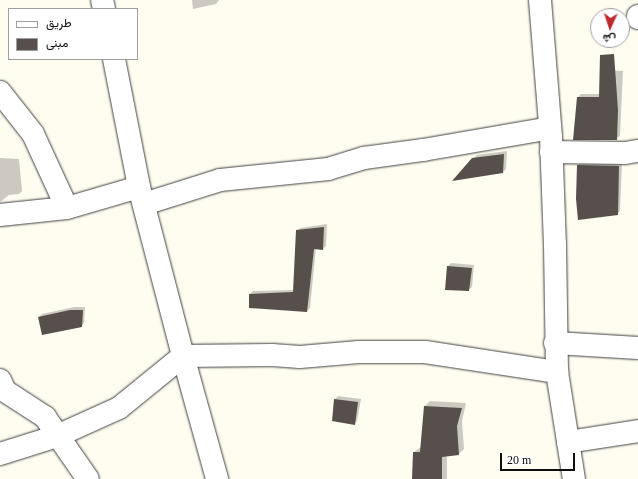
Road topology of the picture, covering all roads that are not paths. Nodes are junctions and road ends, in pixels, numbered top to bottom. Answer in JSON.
{"nodes":[{"id":1,"x":540,"y":0,"type":"edge"},
{"id":2,"x":114,"y":60,"type":"edge"},
{"id":3,"x":0,"y":92,"type":"edge"},
{"id":4,"x":550,"y":128,"type":"junction"},
{"id":5,"x":638,"y":151,"type":"edge"},
{"id":6,"x":551,"y":152,"type":"junction"},
{"id":7,"x":142,"y":196,"type":"junction"},
{"id":8,"x":66,"y":208,"type":"junction"},
{"id":9,"x":0,"y":215,"type":"edge"},
{"id":10,"x":555,"y":343,"type":"junction"},
{"id":11,"x":638,"y":348,"type":"edge"},
{"id":12,"x":183,"y":356,"type":"junction"},
{"id":13,"x":557,"y":372,"type":"junction"},
{"id":14,"x":0,"y":380,"type":"edge"},
{"id":15,"x":638,"y":431,"type":"edge"},
{"id":16,"x":57,"y":436,"type":"junction"},
{"id":17,"x":568,"y":442,"type":"junction"},
{"id":18,"x":0,"y":454,"type":"edge"},
{"id":19,"x":88,"y":479,"type":"edge"},
{"id":20,"x":217,"y":479,"type":"edge"},
{"id":21,"x":574,"y":479,"type":"edge"}],
"edges":[{"from":1,"to":4,"type":"street"},
{"from":2,"to":7,"type":"street"},
{"from":3,"to":8,"type":"street"},
{"from":4,"to":6,"type":"street"},
{"from":4,"to":7,"type":"street"},
{"from":5,"to":6,"type":"street"},
{"from":6,"to":10,"type":"street"},
{"from":7,"to":8,"type":"street"},
{"from":7,"to":12,"type":"street"},
{"from":8,"to":9,"type":"street"},
{"from":10,"to":11,"type":"street"},
{"from":10,"to":13,"type":"street"},
{"from":12,"to":13,"type":"street"},
{"from":12,"to":16,"type":"street"},
{"from":12,"to":20,"type":"street"},
{"from":13,"to":17,"type":"street"},
{"from":14,"to":16,"type":"street"},
{"from":15,"to":17,"type":"street"},
{"from":16,"to":18,"type":"street"},
{"from":16,"to":19,"type":"street"},
{"from":17,"to":21,"type":"street"}]}
